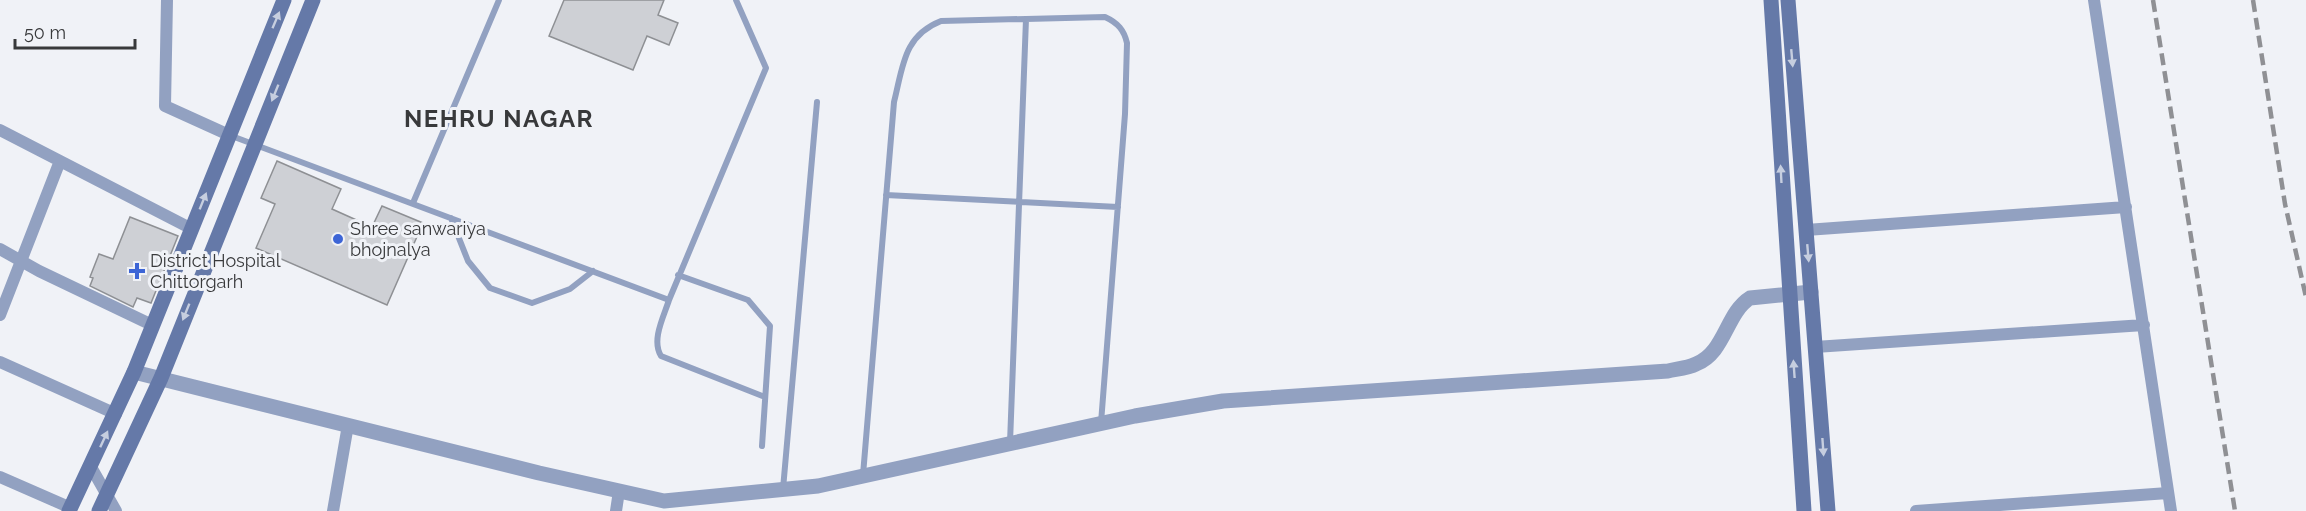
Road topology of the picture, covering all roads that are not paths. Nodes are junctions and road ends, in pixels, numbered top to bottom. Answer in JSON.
{"nodes":[{"id":1,"x":167,"y":0,"type":"edge"},
{"id":2,"x":284,"y":0,"type":"edge"},
{"id":3,"x":313,"y":0,"type":"edge"},
{"id":4,"x":499,"y":0,"type":"edge"},
{"id":5,"x":736,"y":0,"type":"edge"},
{"id":6,"x":1771,"y":0,"type":"edge"},
{"id":7,"x":1788,"y":0,"type":"edge"},
{"id":8,"x":2094,"y":0,"type":"edge"},
{"id":9,"x":1026,"y":19,"type":"junction"},
{"id":10,"x":817,"y":102,"type":"dead end"},
{"id":11,"x":0,"y":130,"type":"edge"},
{"id":12,"x":229,"y":135,"type":"junction"},
{"id":13,"x":255,"y":145,"type":"junction"},
{"id":14,"x":60,"y":161,"type":"junction"},
{"id":15,"x":886,"y":195,"type":"junction"},
{"id":16,"x":1019,"y":202,"type":"junction"},
{"id":17,"x":412,"y":203,"type":"junction"},
{"id":18,"x":1118,"y":207,"type":"junction"},
{"id":19,"x":2126,"y":207,"type":"junction"},
{"id":20,"x":451,"y":218,"type":"junction"},
{"id":21,"x":192,"y":229,"type":"junction"},
{"id":22,"x":1806,"y":230,"type":"junction"},
{"id":23,"x":0,"y":249,"type":"edge"},
{"id":24,"x":22,"y":261,"type":"junction"},
{"id":25,"x":594,"y":271,"type":"junction"},
{"id":26,"x":678,"y":275,"type":"junction"},
{"id":27,"x":1811,"y":292,"type":"junction"},
{"id":28,"x":1789,"y":294,"type":"junction"},
{"id":29,"x":669,"y":300,"type":"junction"},
{"id":30,"x":0,"y":315,"type":"edge"},
{"id":31,"x":152,"y":325,"type":"junction"},
{"id":32,"x":2144,"y":325,"type":"junction"},
{"id":33,"x":1815,"y":347,"type":"junction"},
{"id":34,"x":0,"y":362,"type":"edge"},
{"id":35,"x":134,"y":372,"type":"junction"},
{"id":36,"x":161,"y":378,"type":"junction"},
{"id":37,"x":765,"y":398,"type":"junction"},
{"id":38,"x":116,"y":414,"type":"junction"},
{"id":39,"x":1101,"y":424,"type":"junction"},
{"id":40,"x":348,"y":425,"type":"junction"},
{"id":41,"x":1010,"y":444,"type":"junction"},
{"id":42,"x":762,"y":446,"type":"dead end"},
{"id":43,"x":91,"y":467,"type":"junction"},
{"id":44,"x":863,"y":476,"type":"junction"},
{"id":45,"x":0,"y":477,"type":"edge"},
{"id":46,"x":783,"y":489,"type":"junction"},
{"id":47,"x":619,"y":491,"type":"junction"},
{"id":48,"x":2168,"y":493,"type":"junction"},
{"id":49,"x":107,"y":494,"type":"junction"},
{"id":50,"x":2042,"y":506,"type":"edge"},
{"id":51,"x":70,"y":510,"type":"edge"},
{"id":52,"x":99,"y":511,"type":"edge"},
{"id":53,"x":116,"y":511,"type":"edge"},
{"id":54,"x":333,"y":511,"type":"edge"},
{"id":55,"x":616,"y":511,"type":"edge"},
{"id":56,"x":1804,"y":511,"type":"edge"},
{"id":57,"x":1828,"y":511,"type":"edge"},
{"id":58,"x":1916,"y":511,"type":"edge"},
{"id":59,"x":2171,"y":511,"type":"edge"}],
"edges":[{"from":1,"to":12,"type":"street"},
{"from":12,"to":2,"type":"main road","one_way":true},
{"from":3,"to":13,"type":"main road","one_way":true},
{"from":4,"to":17,"type":"lane"},
{"from":5,"to":26,"type":"lane"},
{"from":28,"to":6,"type":"main road","one_way":true},
{"from":7,"to":22,"type":"main road","one_way":true},
{"from":8,"to":19,"type":"street"},
{"from":9,"to":15,"type":"lane"},
{"from":9,"to":16,"type":"lane"},
{"from":9,"to":18,"type":"lane"},
{"from":10,"to":46,"type":"lane"},
{"from":11,"to":14,"type":"street"},
{"from":12,"to":13,"type":"lane"},
{"from":21,"to":12,"type":"main road","one_way":true},
{"from":13,"to":17,"type":"lane"},
{"from":13,"to":36,"type":"main road","one_way":true},
{"from":14,"to":21,"type":"street"},
{"from":14,"to":24,"type":"street"},
{"from":15,"to":16,"type":"lane"},
{"from":15,"to":44,"type":"lane"},
{"from":16,"to":18,"type":"lane"},
{"from":16,"to":41,"type":"lane"},
{"from":17,"to":20,"type":"lane"},
{"from":18,"to":39,"type":"lane"},
{"from":19,"to":22,"type":"street"},
{"from":19,"to":32,"type":"street"},
{"from":20,"to":25,"type":"lane"},
{"from":20,"to":25,"type":"lane"},
{"from":21,"to":31,"type":"main road"},
{"from":22,"to":27,"type":"main road","one_way":true},
{"from":23,"to":24,"type":"street"},
{"from":24,"to":30,"type":"street"},
{"from":24,"to":31,"type":"street"},
{"from":25,"to":29,"type":"lane"},
{"from":26,"to":29,"type":"lane"},
{"from":26,"to":37,"type":"lane"},
{"from":27,"to":28,"type":"street"},
{"from":27,"to":33,"type":"main road"},
{"from":28,"to":39,"type":"street"},
{"from":56,"to":28,"type":"main road","one_way":true},
{"from":29,"to":37,"type":"lane"},
{"from":31,"to":35,"type":"main road"},
{"from":32,"to":33,"type":"street"},
{"from":32,"to":48,"type":"street"},
{"from":33,"to":57,"type":"main road","one_way":true},
{"from":34,"to":38,"type":"street"},
{"from":35,"to":36,"type":"street"},
{"from":35,"to":38,"type":"main road"},
{"from":36,"to":40,"type":"street"},
{"from":36,"to":49,"type":"main road"},
{"from":37,"to":42,"type":"lane"},
{"from":43,"to":38,"type":"main road","one_way":true},
{"from":39,"to":41,"type":"street"},
{"from":40,"to":47,"type":"street"},
{"from":40,"to":54,"type":"street"},
{"from":41,"to":44,"type":"street"},
{"from":43,"to":49,"type":"street"},
{"from":43,"to":51,"type":"main road"},
{"from":44,"to":46,"type":"street"},
{"from":45,"to":51,"type":"street"},
{"from":46,"to":47,"type":"street"},
{"from":47,"to":55,"type":"street"},
{"from":48,"to":50,"type":"street"},
{"from":48,"to":59,"type":"street"},
{"from":49,"to":52,"type":"main road"},
{"from":49,"to":53,"type":"street"},
{"from":50,"to":58,"type":"street"}]}
